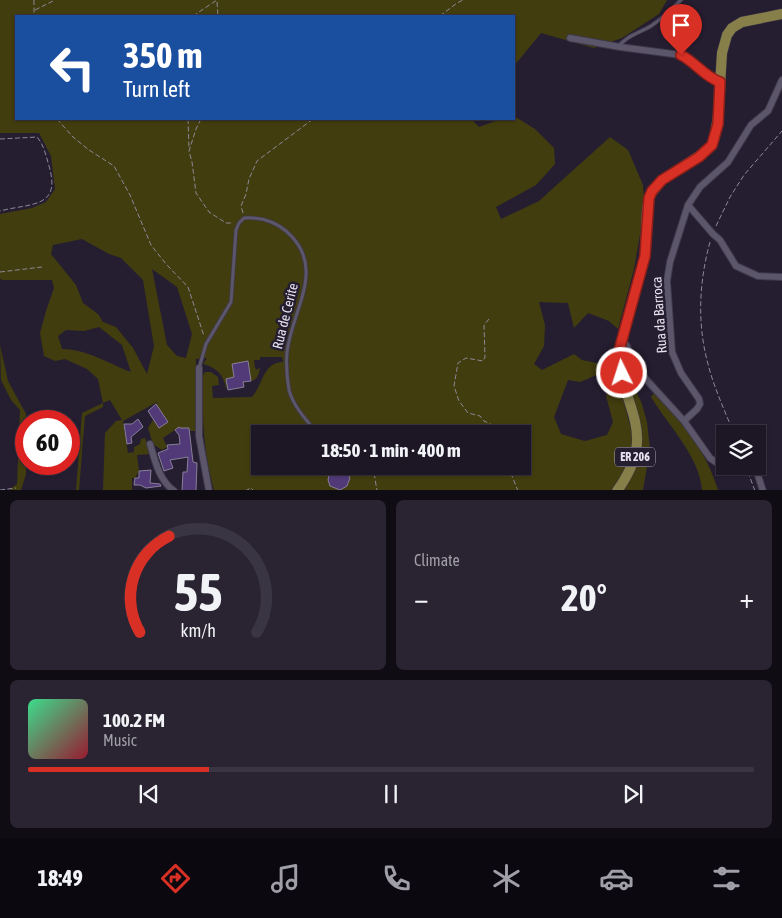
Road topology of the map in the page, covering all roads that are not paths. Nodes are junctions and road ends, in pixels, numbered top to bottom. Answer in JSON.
{"nodes":[{"id":1,"x":681,"y":0,"type":"edge"},
{"id":2,"x":782,"y":14,"type":"edge"},
{"id":3,"x":570,"y":38,"type":"dead end"},
{"id":4,"x":618,"y":47,"type":"junction"},
{"id":5,"x":782,"y":80,"type":"edge"},
{"id":6,"x":720,"y":82,"type":"junction"},
{"id":7,"x":688,"y":206,"type":"junction"},
{"id":8,"x":782,"y":277,"type":"edge"},
{"id":9,"x":621,"y":339,"type":"junction"},
{"id":10,"x":199,"y":368,"type":"joint"},
{"id":11,"x":684,"y":421,"type":"junction"},
{"id":12,"x":311,"y":425,"type":"edge"},
{"id":13,"x":150,"y":444,"type":"dead end"},
{"id":14,"x":716,"y":462,"type":"edge"},
{"id":15,"x":757,"y":475,"type":"edge"},
{"id":16,"x":174,"y":490,"type":"edge"},
{"id":17,"x":210,"y":490,"type":"edge"},
{"id":18,"x":617,"y":490,"type":"edge"},
{"id":19,"x":763,"y":490,"type":"edge"}],
"edges":[{"from":1,"to":4,"type":"lane"},
{"from":2,"to":6,"type":"main road","number":"ER 206"},
{"from":3,"to":4,"type":"street"},
{"from":4,"to":6,"type":"street"},
{"from":5,"to":7,"type":"street","name":"Rua da Barroca"},
{"from":6,"to":9,"type":"main road","number":"ER 206"},
{"from":7,"to":8,"type":"street"},
{"from":7,"to":11,"type":"street","name":"Rua da Barroca"},
{"from":9,"to":11,"type":"street"},
{"from":9,"to":18,"type":"main road","number":"ER 206"},
{"from":10,"to":12,"type":"lane","name":"Rua de Cerite"},
{"from":10,"to":17,"type":"street"},
{"from":11,"to":14,"type":"street"},
{"from":13,"to":16,"type":"street"},
{"from":15,"to":19,"type":"street"}]}
